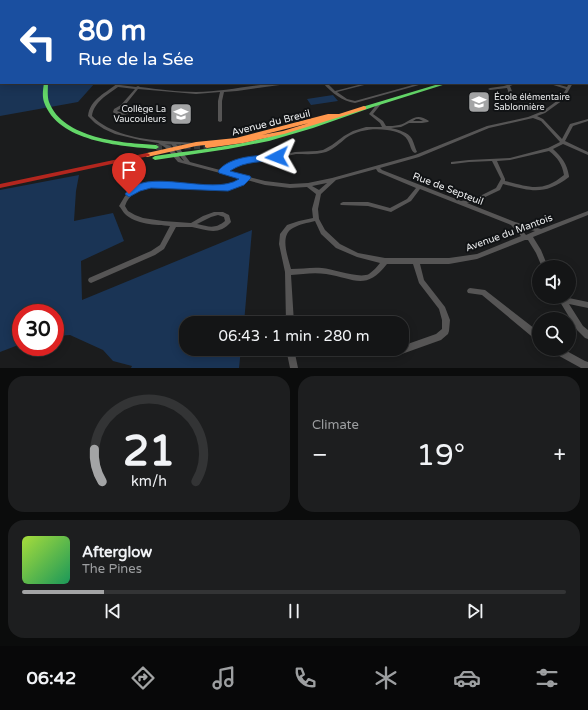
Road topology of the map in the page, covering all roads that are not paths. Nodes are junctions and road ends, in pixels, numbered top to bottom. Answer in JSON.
{"nodes":[{"id":1,"x":46,"y":84,"type":"edge"},
{"id":2,"x":119,"y":84,"type":"edge"},
{"id":3,"x":279,"y":84,"type":"edge"},
{"id":4,"x":326,"y":84,"type":"edge"},
{"id":5,"x":366,"y":84,"type":"edge"},
{"id":6,"x":420,"y":84,"type":"edge"},
{"id":7,"x":434,"y":84,"type":"edge"},
{"id":8,"x":443,"y":84,"type":"edge"},
{"id":9,"x":513,"y":84,"type":"edge"},
{"id":10,"x":553,"y":84,"type":"edge"},
{"id":11,"x":570,"y":84,"type":"edge"},
{"id":12,"x":508,"y":86,"type":"junction"},
{"id":13,"x":138,"y":87,"type":"junction"},
{"id":14,"x":568,"y":88,"type":"junction"},
{"id":15,"x":490,"y":89,"type":"dead end"},
{"id":16,"x":222,"y":91,"type":"junction"},
{"id":17,"x":335,"y":92,"type":"junction"},
{"id":18,"x":513,"y":99,"type":"dead end"},
{"id":19,"x":378,"y":104,"type":"junction"},
{"id":20,"x":122,"y":106,"type":"dead end"},
{"id":21,"x":544,"y":112,"type":"junction"},
{"id":22,"x":340,"y":115,"type":"junction"},
{"id":23,"x":533,"y":116,"type":"junction"},
{"id":24,"x":542,"y":120,"type":"junction"},
{"id":25,"x":588,"y":120,"type":"edge"},
{"id":26,"x":220,"y":121,"type":"dead end"},
{"id":27,"x":407,"y":122,"type":"dead end"},
{"id":28,"x":384,"y":128,"type":"junction"},
{"id":29,"x":564,"y":142,"type":"junction"},
{"id":30,"x":207,"y":146,"type":"tunnel mouth"},
{"id":31,"x":159,"y":147,"type":"junction"},
{"id":32,"x":550,"y":149,"type":"junction"},
{"id":33,"x":175,"y":150,"type":"junction"},
{"id":34,"x":416,"y":154,"type":"junction"},
{"id":35,"x":588,"y":154,"type":"edge"},
{"id":36,"x":494,"y":160,"type":"junction"},
{"id":37,"x":454,"y":163,"type":"dead end"},
{"id":38,"x":378,"y":168,"type":"junction"},
{"id":39,"x":222,"y":171,"type":"junction"},
{"id":40,"x":62,"y":173,"type":"junction"},
{"id":41,"x":246,"y":178,"type":"junction"},
{"id":42,"x":334,"y":179,"type":"junction"},
{"id":43,"x":502,"y":182,"type":"junction"},
{"id":44,"x":308,"y":185,"type":"junction"},
{"id":45,"x":0,"y":186,"type":"edge"},
{"id":46,"x":419,"y":187,"type":"junction"},
{"id":47,"x":319,"y":193,"type":"junction"},
{"id":48,"x":461,"y":203,"type":"junction"},
{"id":49,"x":343,"y":204,"type":"dead end"},
{"id":50,"x":588,"y":213,"type":"edge"},
{"id":51,"x":316,"y":219,"type":"junction"},
{"id":52,"x":514,"y":224,"type":"junction"},
{"id":53,"x":192,"y":225,"type":"junction"},
{"id":54,"x":173,"y":226,"type":"junction"},
{"id":55,"x":543,"y":231,"type":"junction"},
{"id":56,"x":528,"y":237,"type":"junction"},
{"id":57,"x":542,"y":260,"type":"edge"},
{"id":58,"x":385,"y":261,"type":"junction"},
{"id":59,"x":416,"y":262,"type":"junction"},
{"id":60,"x":288,"y":272,"type":"junction"},
{"id":61,"x":91,"y":280,"type":"dead end"},
{"id":62,"x":470,"y":291,"type":"dead end"},
{"id":63,"x":576,"y":302,"type":"edge"},
{"id":64,"x":565,"y":304,"type":"edge"},
{"id":65,"x":588,"y":305,"type":"edge"},
{"id":66,"x":290,"y":316,"type":"edge"},
{"id":67,"x":532,"y":331,"type":"edge"},
{"id":68,"x":588,"y":335,"type":"edge"},
{"id":69,"x":409,"y":347,"type":"edge"},
{"id":70,"x":291,"y":356,"type":"edge"},
{"id":71,"x":568,"y":356,"type":"edge"},
{"id":72,"x":588,"y":366,"type":"edge"},
{"id":73,"x":294,"y":368,"type":"edge"}],
"edges":[{"from":1,"to":31,"type":"main road"},
{"from":2,"to":13,"type":"street"},
{"from":2,"to":31,"type":"street"},
{"from":3,"to":16,"type":"street"},
{"from":4,"to":17,"type":"street"},
{"from":5,"to":17,"type":"street"},
{"from":6,"to":17,"type":"street"},
{"from":7,"to":22,"type":"main road","name":"Avenue du Breuil"},
{"from":8,"to":19,"type":"main road","name":"Avenue du Breuil"},
{"from":9,"to":12,"type":"street"},
{"from":10,"to":14,"type":"street"},
{"from":11,"to":14,"type":"street"},
{"from":12,"to":15,"type":"street"},
{"from":12,"to":18,"type":"street"},
{"from":13,"to":16,"type":"street"},
{"from":13,"to":20,"type":"street"},
{"from":14,"to":21,"type":"street"},
{"from":16,"to":26,"type":"street"},
{"from":19,"to":22,"type":"main road","name":"Avenue du Breuil"},
{"from":19,"to":28,"type":"street"},
{"from":19,"to":33,"type":"main road"},
{"from":21,"to":23,"type":"street"},
{"from":21,"to":24,"type":"street"},
{"from":22,"to":30,"type":"main road","name":"Avenue du Breuil"},
{"from":22,"to":33,"type":"main road"},
{"from":23,"to":24,"type":"street"},
{"from":23,"to":34,"type":"street"},
{"from":24,"to":29,"type":"street"},
{"from":25,"to":29,"type":"street"},
{"from":27,"to":28,"type":"street"},
{"from":28,"to":34,"type":"street"},
{"from":28,"to":39,"type":"street"},
{"from":29,"to":32,"type":"street"},
{"from":29,"to":35,"type":"street"},
{"from":31,"to":33,"type":"main road"},
{"from":31,"to":40,"type":"main road"},
{"from":32,"to":36,"type":"street"},
{"from":32,"to":43,"type":"street"},
{"from":33,"to":39,"type":"street"},
{"from":33,"to":40,"type":"main road"},
{"from":34,"to":38,"type":"street"},
{"from":36,"to":37,"type":"street"},
{"from":36,"to":43,"type":"street"},
{"from":38,"to":42,"type":"street"},
{"from":38,"to":46,"type":"street","name":"Rue de Septeuil"},
{"from":39,"to":41,"type":"street"},
{"from":40,"to":45,"type":"main road"},
{"from":41,"to":44,"type":"street"},
{"from":41,"to":54,"type":"street"},
{"from":42,"to":44,"type":"street"},
{"from":42,"to":47,"type":"street"},
{"from":43,"to":48,"type":"street"},
{"from":44,"to":47,"type":"street"},
{"from":46,"to":48,"type":"street","name":"Rue de Septeuil"},
{"from":46,"to":49,"type":"street"},
{"from":47,"to":51,"type":"street"},
{"from":48,"to":52,"type":"street","name":"Rue de Septeuil"},
{"from":50,"to":55,"type":"street","name":"Avenue du Mantois"},
{"from":51,"to":58,"type":"street","name":"Avenue du Mantois"},
{"from":51,"to":60,"type":"street"},
{"from":52,"to":55,"type":"street","name":"Rue de Septeuil"},
{"from":52,"to":56,"type":"street","name":"Rue de Septeuil"},
{"from":53,"to":53,"type":"street"},
{"from":53,"to":54,"type":"street"},
{"from":54,"to":61,"type":"street"},
{"from":55,"to":56,"type":"street","name":"Avenue du Mantois"},
{"from":56,"to":57,"type":"street","name":"Rue de Septeuil"},
{"from":56,"to":59,"type":"street","name":"Avenue du Mantois"},
{"from":58,"to":59,"type":"street","name":"Avenue du Mantois"},
{"from":58,"to":60,"type":"street"},
{"from":59,"to":69,"type":"street"},
{"from":60,"to":66,"type":"street"},
{"from":62,"to":67,"type":"street"},
{"from":63,"to":65,"type":"street"},
{"from":64,"to":68,"type":"street"},
{"from":70,"to":73,"type":"street"},
{"from":71,"to":72,"type":"street"}]}
